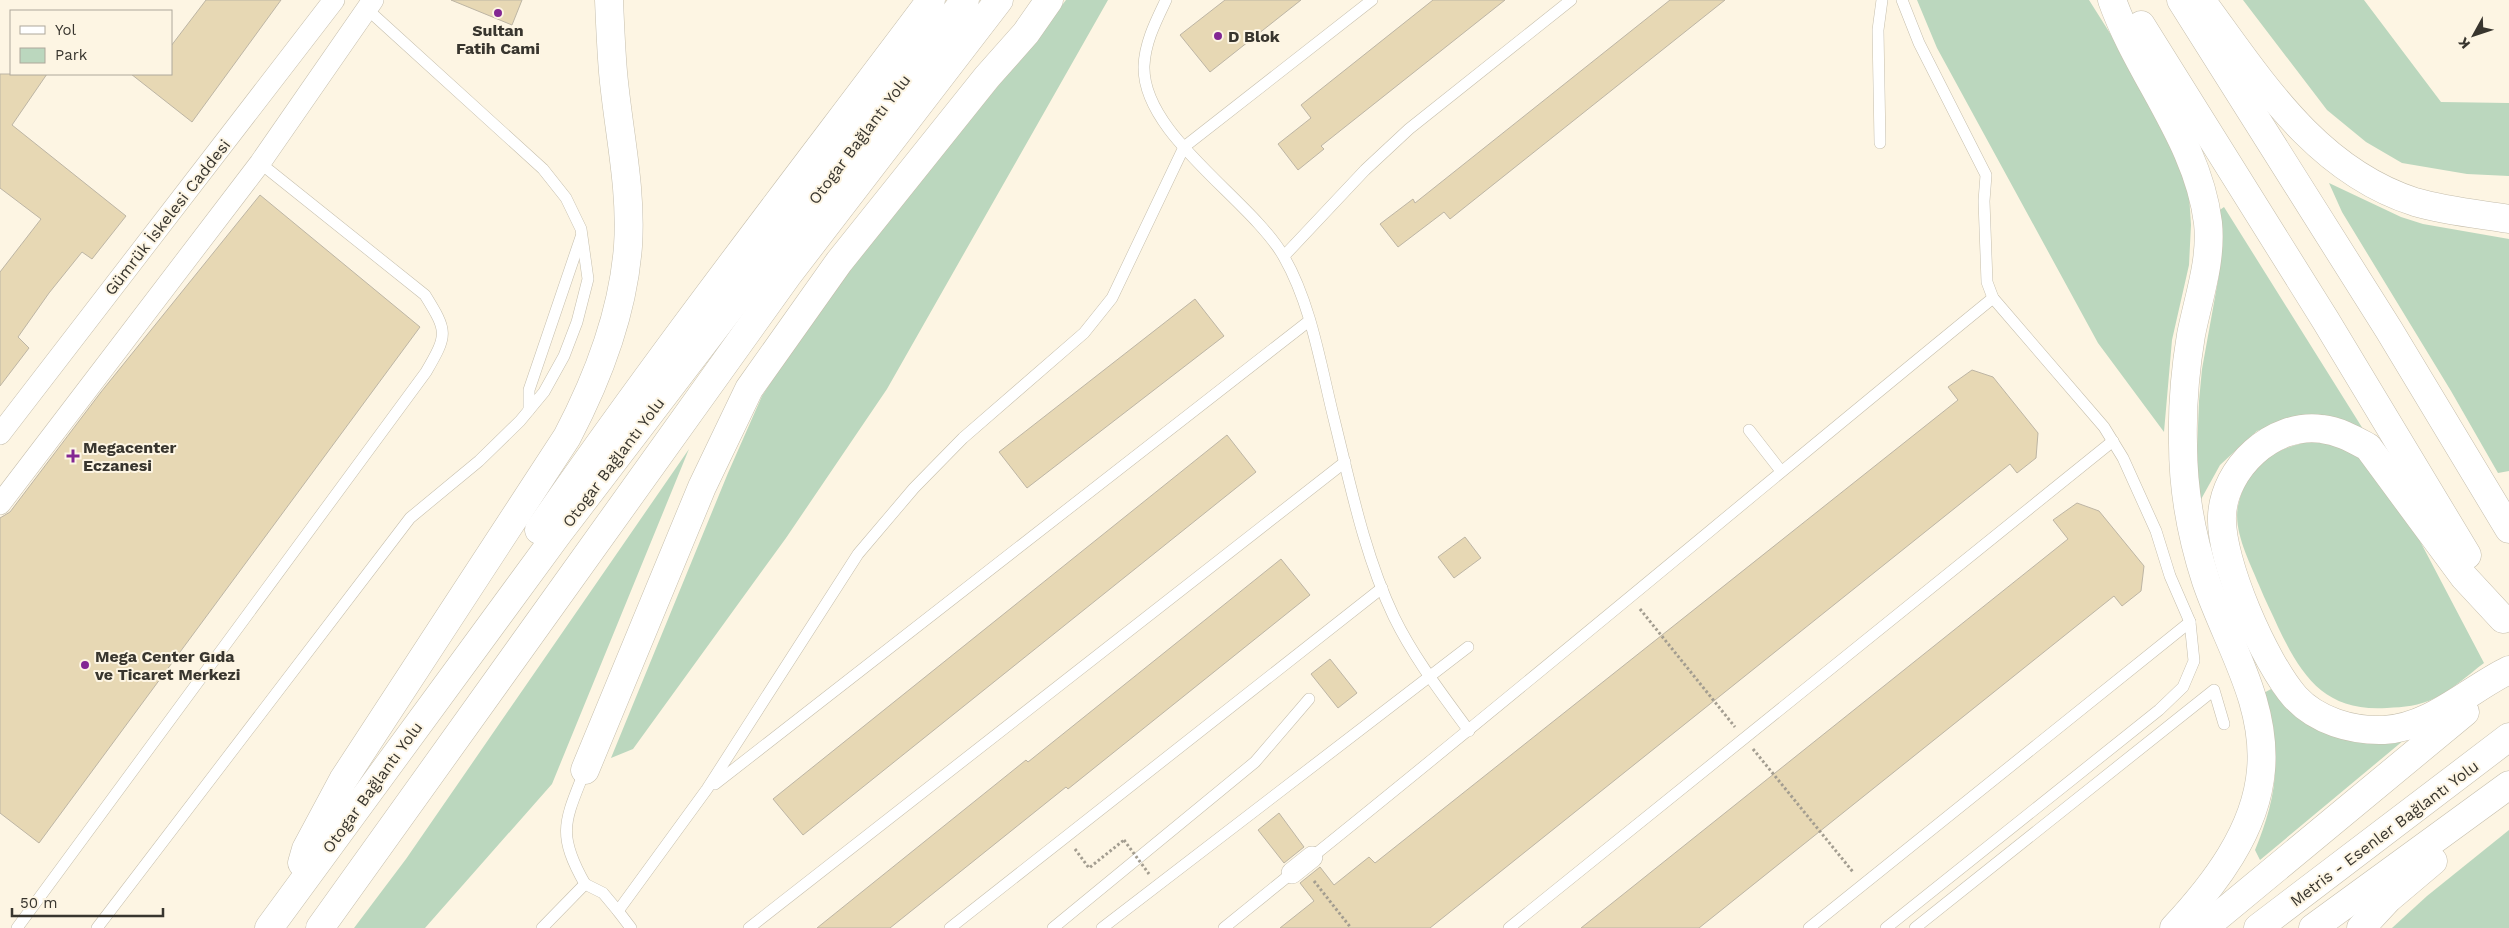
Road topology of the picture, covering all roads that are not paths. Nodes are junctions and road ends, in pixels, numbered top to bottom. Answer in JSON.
{"nodes":[{"id":1,"x":334,"y":0,"type":"edge"},
{"id":2,"x":596,"y":0,"type":"edge"},
{"id":3,"x":609,"y":0,"type":"edge"},
{"id":4,"x":931,"y":0,"type":"edge"},
{"id":5,"x":964,"y":0,"type":"edge"},
{"id":6,"x":998,"y":0,"type":"edge"},
{"id":7,"x":1032,"y":0,"type":"edge"},
{"id":8,"x":1049,"y":0,"type":"edge"},
{"id":9,"x":1166,"y":0,"type":"edge"},
{"id":10,"x":1372,"y":0,"type":"edge"},
{"id":11,"x":1572,"y":0,"type":"edge"},
{"id":12,"x":1882,"y":0,"type":"edge"},
{"id":13,"x":1902,"y":0,"type":"edge"},
{"id":14,"x":2112,"y":0,"type":"edge"},
{"id":15,"x":2126,"y":0,"type":"edge"},
{"id":16,"x":2181,"y":0,"type":"edge"},
{"id":17,"x":2201,"y":0,"type":"edge"},
{"id":18,"x":370,"y":4,"type":"edge"},
{"id":19,"x":613,"y":71,"type":"junction"},
{"id":20,"x":1880,"y":143,"type":"dead end"},
{"id":21,"x":1184,"y":147,"type":"junction"},
{"id":22,"x":260,"y":163,"type":"junction"},
{"id":23,"x":2509,"y":205,"type":"edge"},
{"id":24,"x":2443,"y":208,"type":"junction"},
{"id":25,"x":2509,"y":219,"type":"edge"},
{"id":26,"x":582,"y":236,"type":"junction"},
{"id":27,"x":1284,"y":256,"type":"junction"},
{"id":28,"x":788,"y":276,"type":"junction"},
{"id":29,"x":1993,"y":298,"type":"junction"},
{"id":30,"x":1309,"y":321,"type":"junction"},
{"id":31,"x":529,"y":410,"type":"junction"},
{"id":32,"x":1749,"y":430,"type":"dead end"},
{"id":33,"x":0,"y":434,"type":"edge"},
{"id":34,"x":2113,"y":441,"type":"junction"},
{"id":35,"x":1345,"y":462,"type":"junction"},
{"id":36,"x":1781,"y":471,"type":"junction"},
{"id":37,"x":0,"y":504,"type":"edge"},
{"id":38,"x":2509,"y":529,"type":"edge"},
{"id":39,"x":1382,"y":588,"type":"junction"},
{"id":40,"x":2190,"y":622,"type":"junction"},
{"id":41,"x":2506,"y":624,"type":"edge"},
{"id":42,"x":1468,"y":647,"type":"dead end"},
{"id":43,"x":2509,"y":670,"type":"edge"},
{"id":44,"x":2509,"y":676,"type":"edge"},
{"id":45,"x":1429,"y":678,"type":"junction"},
{"id":46,"x":1309,"y":699,"type":"dead end"},
{"id":47,"x":423,"y":718,"type":"junction"},
{"id":48,"x":2224,"y":724,"type":"dead end"},
{"id":49,"x":1470,"y":731,"type":"junction"},
{"id":50,"x":2509,"y":738,"type":"edge"},
{"id":51,"x":586,"y":770,"type":"joint"},
{"id":52,"x":2509,"y":785,"type":"edge"},
{"id":53,"x":707,"y":789,"type":"junction"},
{"id":54,"x":2509,"y":800,"type":"edge"},
{"id":55,"x":585,"y":884,"type":"junction"},
{"id":56,"x":292,"y":895,"type":"junction"},
{"id":57,"x":618,"y":911,"type":"junction"},
{"id":58,"x":16,"y":928,"type":"edge"},
{"id":59,"x":97,"y":928,"type":"edge"},
{"id":60,"x":269,"y":928,"type":"edge"},
{"id":61,"x":320,"y":928,"type":"edge"},
{"id":62,"x":542,"y":928,"type":"edge"},
{"id":63,"x":631,"y":928,"type":"edge"},
{"id":64,"x":749,"y":928,"type":"edge"},
{"id":65,"x":950,"y":928,"type":"edge"},
{"id":66,"x":1053,"y":928,"type":"edge"},
{"id":67,"x":1102,"y":928,"type":"edge"},
{"id":68,"x":1224,"y":928,"type":"edge"},
{"id":69,"x":1508,"y":928,"type":"edge"},
{"id":70,"x":1809,"y":928,"type":"edge"},
{"id":71,"x":1886,"y":928,"type":"edge"},
{"id":72,"x":1915,"y":928,"type":"edge"},
{"id":73,"x":2174,"y":928,"type":"edge"},
{"id":74,"x":2204,"y":928,"type":"edge"},
{"id":75,"x":2258,"y":928,"type":"edge"},
{"id":76,"x":2313,"y":928,"type":"edge"},
{"id":77,"x":2361,"y":928,"type":"edge"}],
"edges":[{"from":1,"to":33,"type":"street","name":"Gümrük İskelesi Caddesi"},
{"from":2,"to":19,"type":"highway"},
{"from":3,"to":19,"type":"highway"},
{"from":4,"to":47,"type":"highway"},
{"from":5,"to":47,"type":"highway","name":"Otogar Bağlantı Yolu"},
{"from":6,"to":28,"type":"highway","name":"Otogar Bağlantı Yolu"},
{"from":7,"to":28,"type":"highway"},
{"from":8,"to":51,"type":"highway"},
{"from":9,"to":21,"type":"lane"},
{"from":10,"to":21,"type":"lane"},
{"from":11,"to":27,"type":"lane"},
{"from":12,"to":20,"type":"lane"},
{"from":13,"to":29,"type":"lane"},
{"from":14,"to":73,"type":"highway"},
{"from":15,"to":41,"type":"highway"},
{"from":16,"to":38,"type":"highway"},
{"from":17,"to":24,"type":"highway"},
{"from":18,"to":22,"type":"street"},
{"from":18,"to":26,"type":"lane"},
{"from":19,"to":56,"type":"highway"},
{"from":21,"to":27,"type":"lane"},
{"from":21,"to":53,"type":"lane"},
{"from":22,"to":37,"type":"street"},
{"from":22,"to":58,"type":"lane"},
{"from":23,"to":24,"type":"highway"},
{"from":24,"to":25,"type":"highway"},
{"from":26,"to":31,"type":"lane"},
{"from":26,"to":31,"type":"lane"},
{"from":27,"to":30,"type":"lane"},
{"from":28,"to":61,"type":"highway","name":"Otogar Bağlantı Yolu"},
{"from":29,"to":34,"type":"lane"},
{"from":29,"to":36,"type":"lane"},
{"from":30,"to":35,"type":"lane"},
{"from":30,"to":53,"type":"lane"},
{"from":31,"to":59,"type":"lane"},
{"from":32,"to":36,"type":"lane"},
{"from":34,"to":40,"type":"lane"},
{"from":34,"to":69,"type":"lane"},
{"from":35,"to":39,"type":"lane"},
{"from":35,"to":64,"type":"lane"},
{"from":36,"to":49,"type":"lane"},
{"from":39,"to":45,"type":"lane"},
{"from":39,"to":65,"type":"lane"},
{"from":40,"to":70,"type":"lane"},
{"from":40,"to":71,"type":"lane"},
{"from":41,"to":43,"type":"highway"},
{"from":42,"to":45,"type":"lane"},
{"from":44,"to":74,"type":"highway"},
{"from":45,"to":49,"type":"lane"},
{"from":45,"to":67,"type":"lane"},
{"from":46,"to":66,"type":"lane"},
{"from":47,"to":56,"type":"highway","name":"Otogar Bağlantı Yolu"},
{"from":48,"to":72,"type":"lane"},
{"from":49,"to":68,"type":"lane"},
{"from":50,"to":75,"type":"highway","name":"Metris - Esenler Bağlantı Yolu"},
{"from":51,"to":55,"type":"lane"},
{"from":52,"to":76,"type":"highway","name":"Metris - Esenler Bağlantı Yolu"},
{"from":53,"to":57,"type":"lane"},
{"from":54,"to":77,"type":"highway"},
{"from":55,"to":57,"type":"lane"},
{"from":55,"to":62,"type":"lane"},
{"from":56,"to":60,"type":"highway","name":"Otogar Bağlantı Yolu"},
{"from":57,"to":63,"type":"lane"}]}
